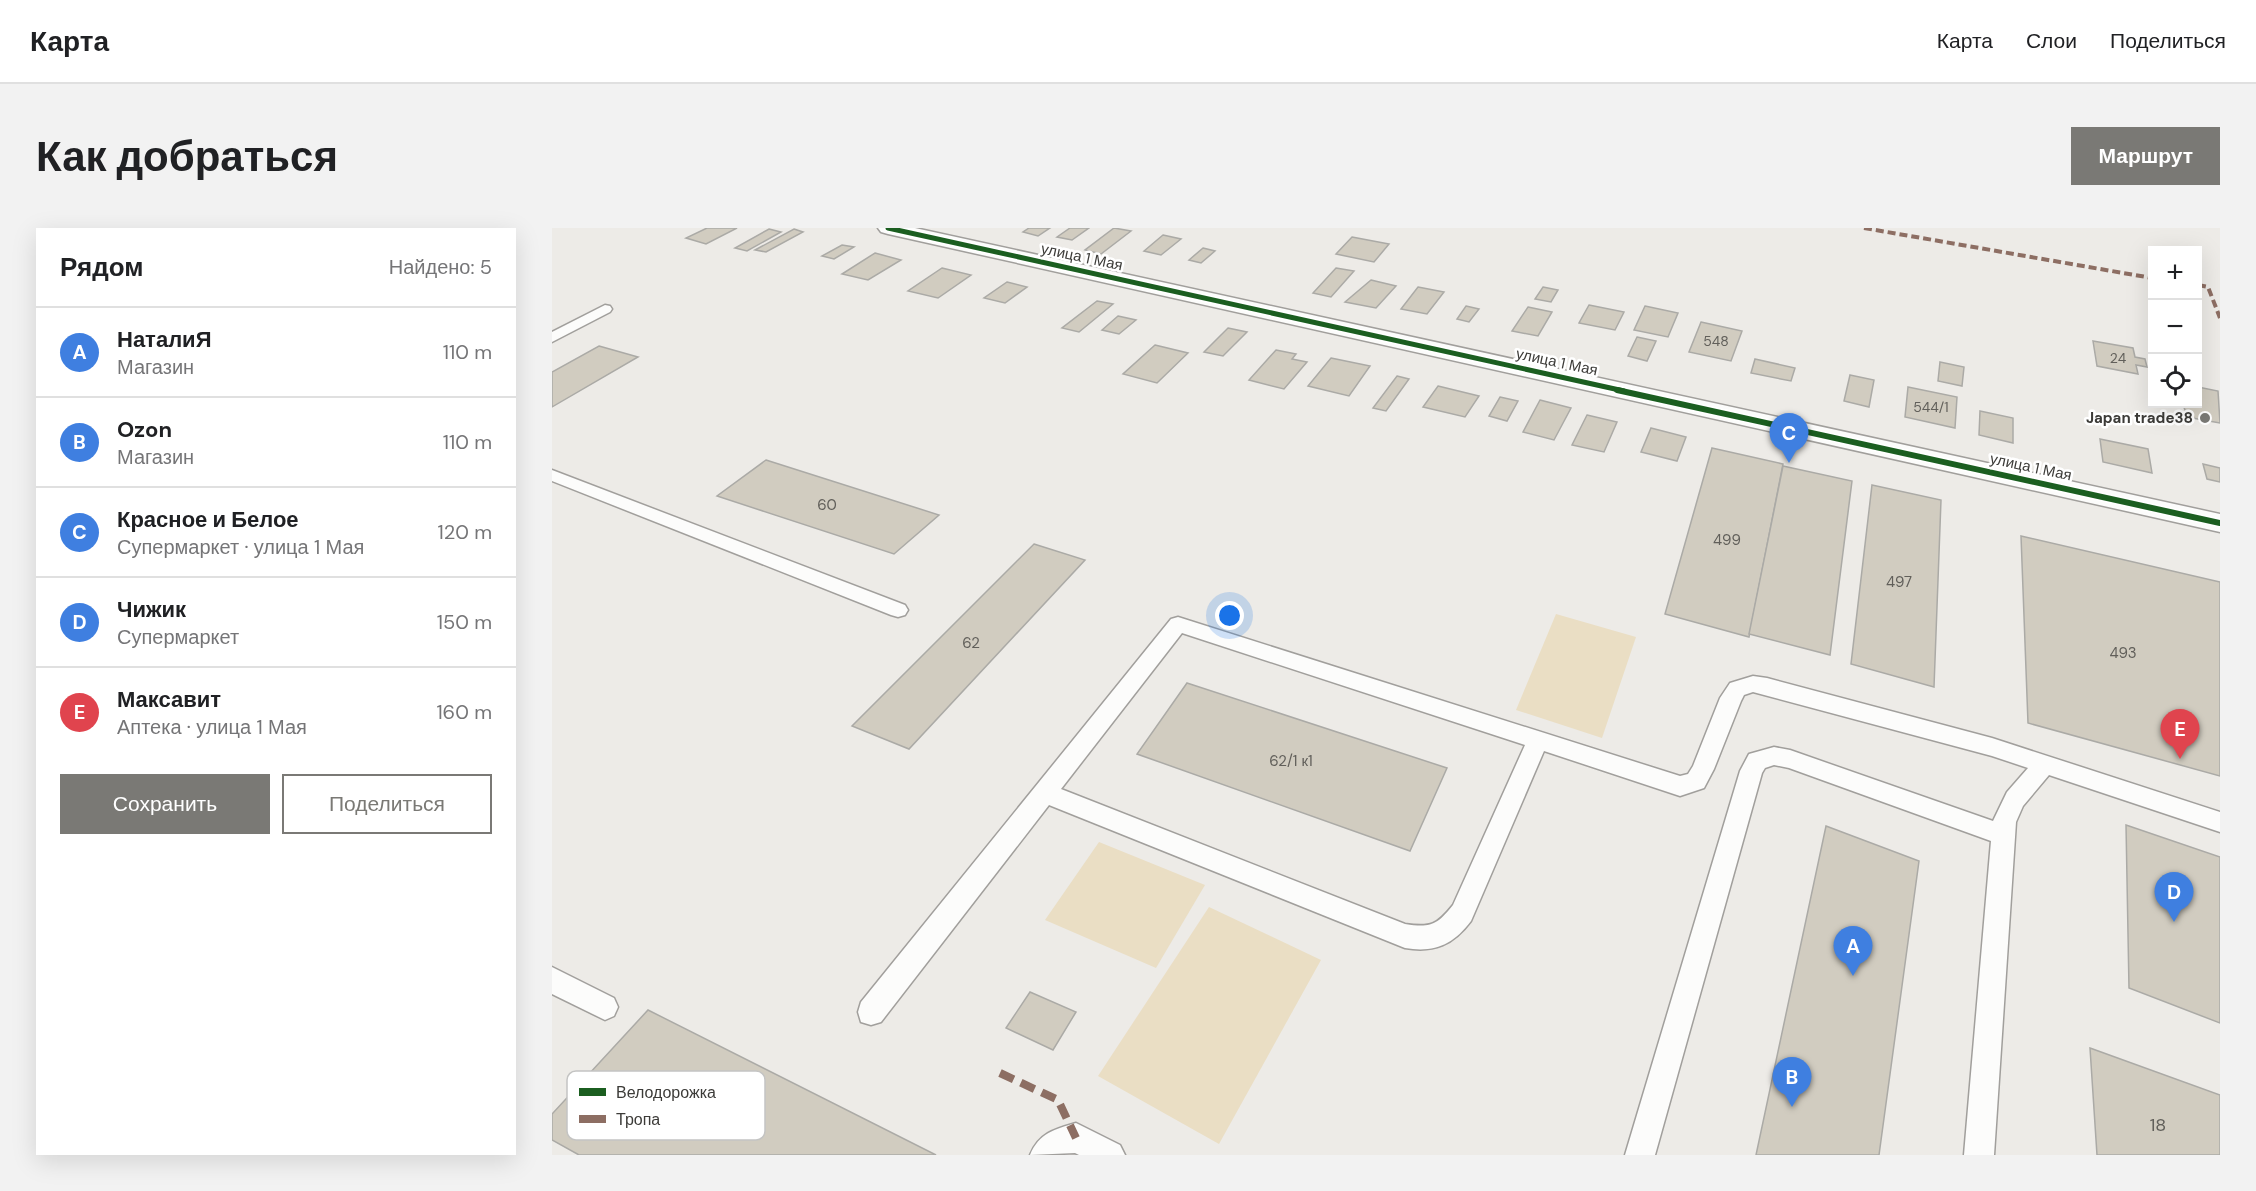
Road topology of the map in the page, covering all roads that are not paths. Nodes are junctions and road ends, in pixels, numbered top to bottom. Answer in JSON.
{"nodes":[{"id":1,"x":888,"y":228,"type":"edge"},
{"id":2,"x":605,"y":309,"type":"dead end"},
{"id":3,"x":552,"y":338,"type":"edge"},
{"id":4,"x":552,"y":475,"type":"edge"},
{"id":5,"x":2220,"y":523,"type":"edge"},
{"id":6,"x":898,"y":610,"type":"dead end"},
{"id":7,"x":1537,"y":742,"type":"junction"},
{"id":8,"x":2045,"y":765,"type":"junction"},
{"id":9,"x":1044,"y":794,"type":"junction"},
{"id":10,"x":2220,"y":822,"type":"edge"},
{"id":11,"x":2003,"y":835,"type":"junction"},
{"id":12,"x":552,"y":980,"type":"edge"},
{"id":13,"x":605,"y":1007,"type":"dead end"},
{"id":14,"x":871,"y":1012,"type":"dead end"},
{"id":15,"x":1045,"y":1155,"type":"edge"},
{"id":16,"x":1110,"y":1155,"type":"edge"},
{"id":17,"x":1640,"y":1155,"type":"edge"},
{"id":18,"x":1979,"y":1155,"type":"edge"}],
"edges":[{"from":1,"to":5,"type":"street","name":"улица 1 Мая"},
{"from":2,"to":3,"type":"lane"},
{"from":4,"to":6,"type":"lane"},
{"from":7,"to":8,"type":"lane"},
{"from":7,"to":9,"type":"lane"},
{"from":7,"to":9,"type":"lane"},
{"from":8,"to":10,"type":"lane"},
{"from":8,"to":11,"type":"lane"},
{"from":9,"to":14,"type":"lane"},
{"from":11,"to":17,"type":"lane"},
{"from":11,"to":18,"type":"lane"},
{"from":12,"to":13,"type":"lane"},
{"from":15,"to":16,"type":"lane"}]}
